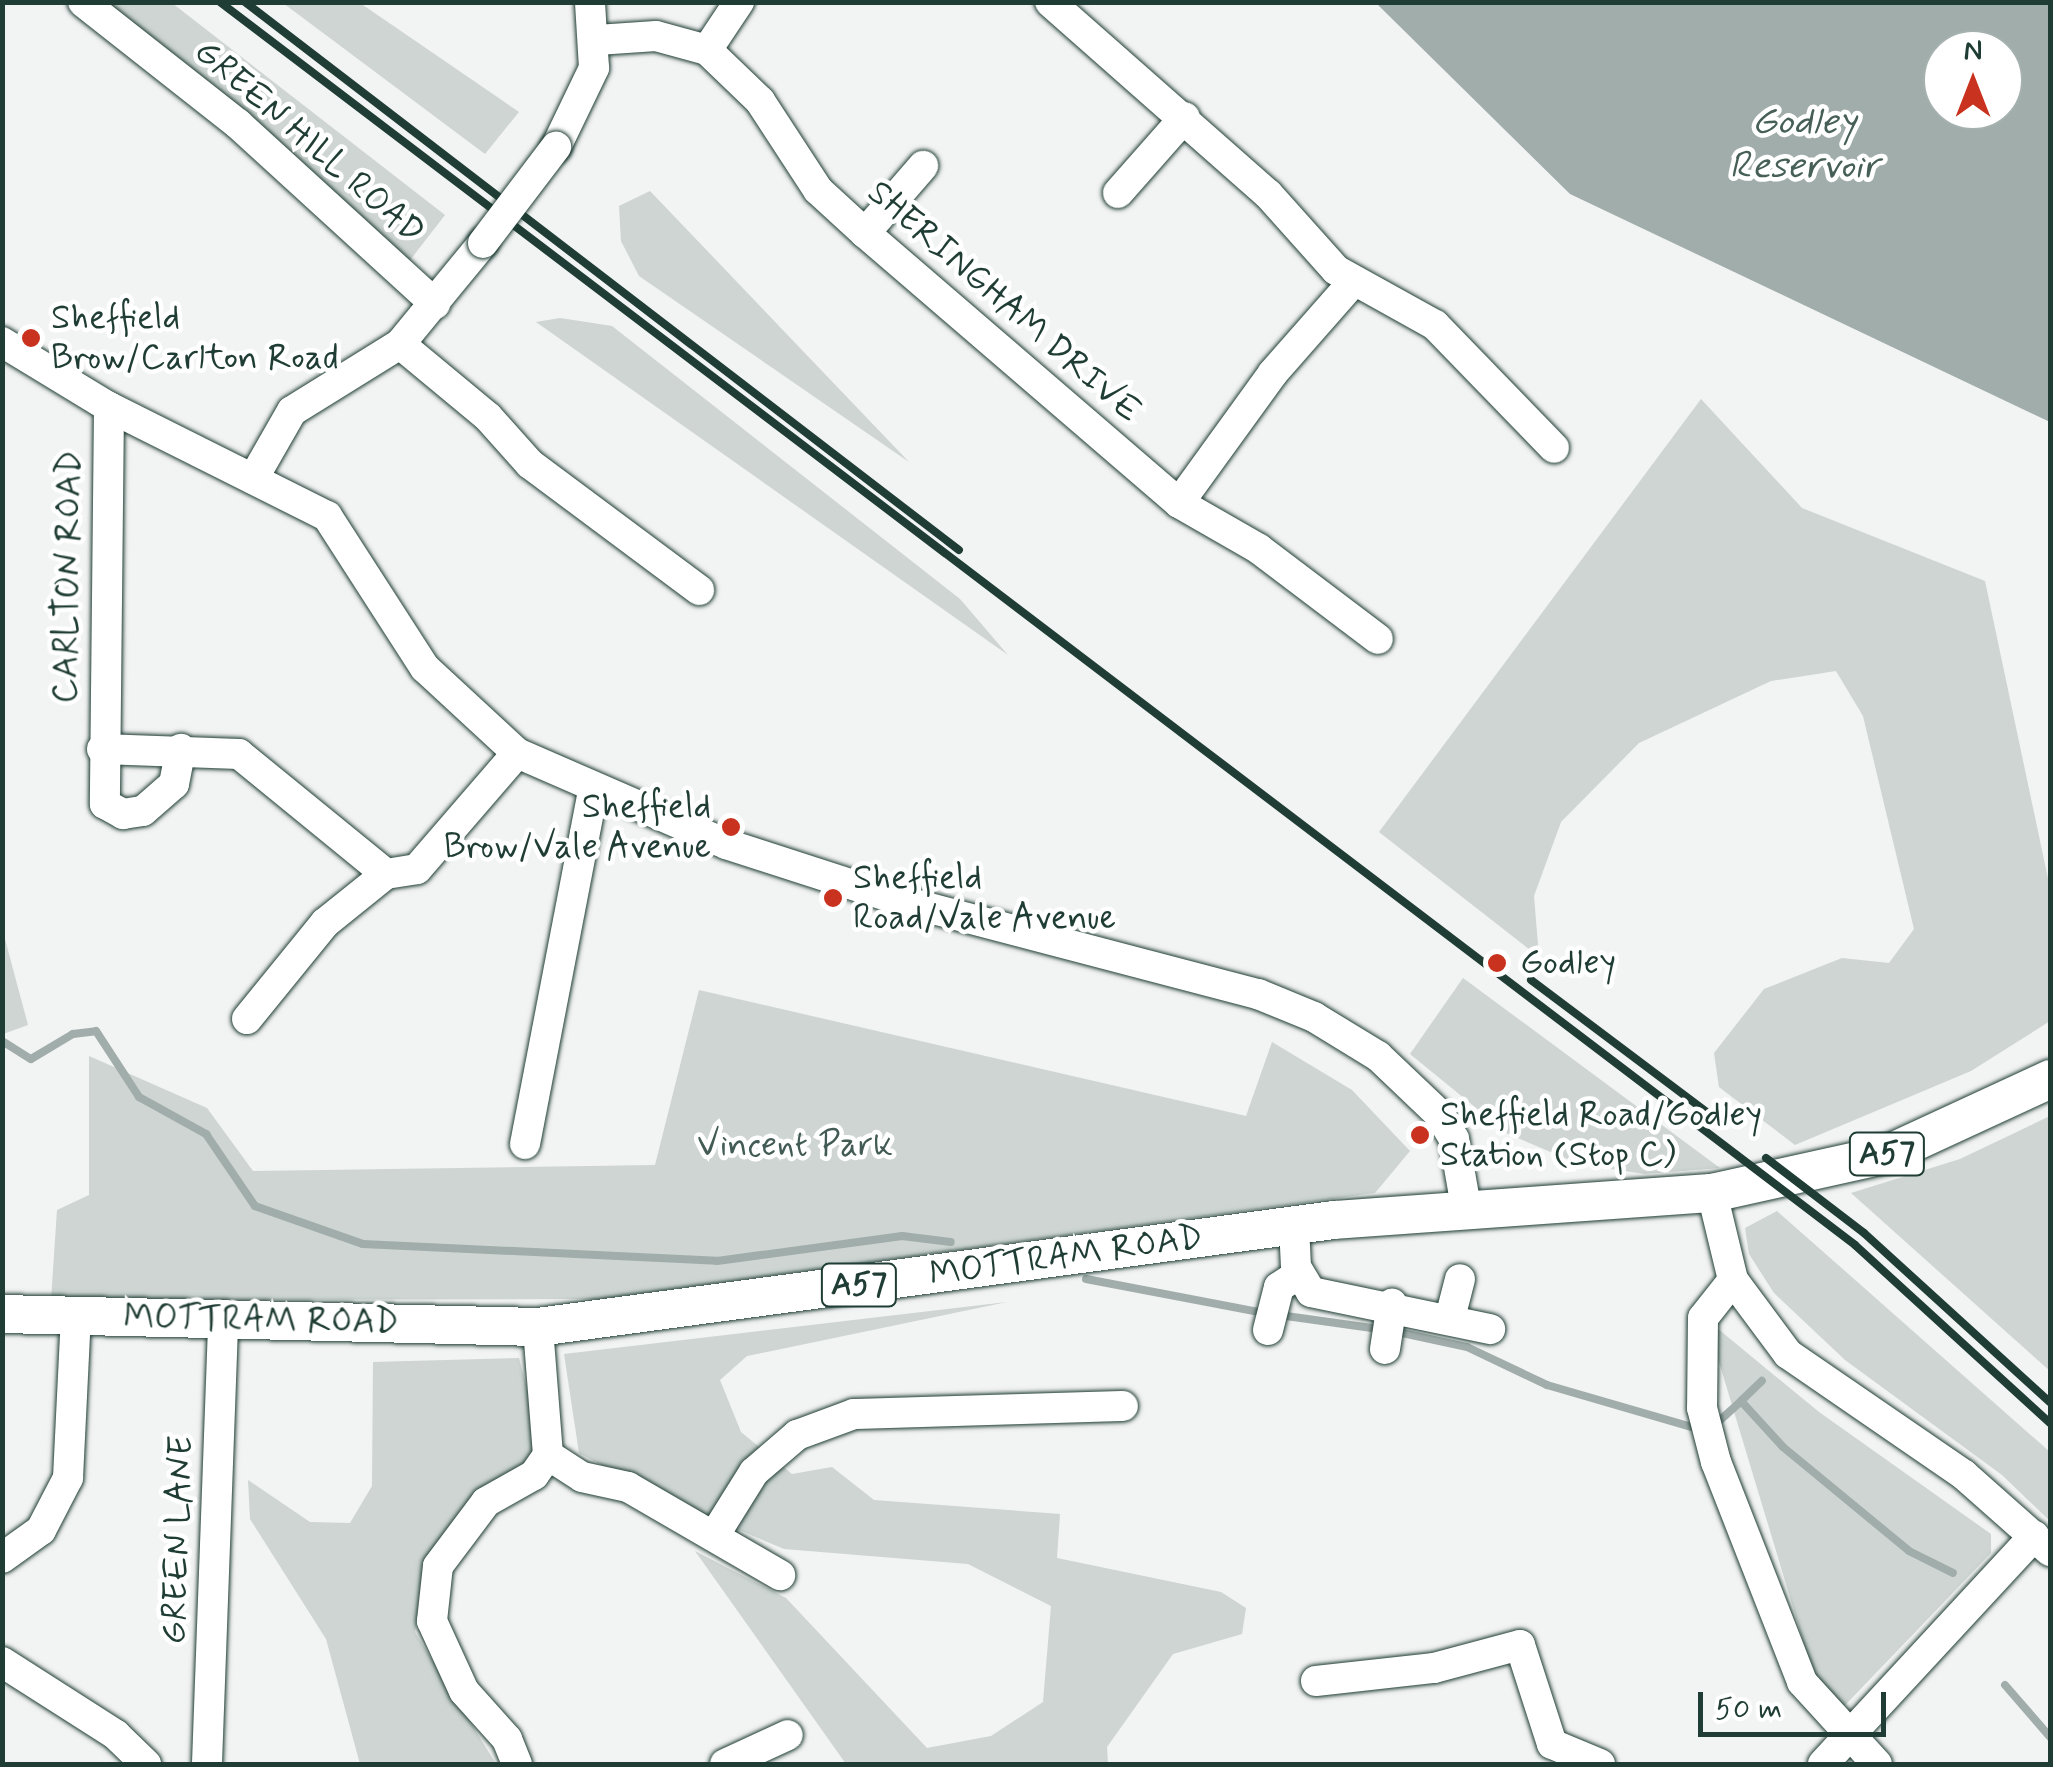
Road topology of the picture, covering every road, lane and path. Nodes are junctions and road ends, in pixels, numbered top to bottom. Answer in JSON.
{"nodes":[{"id":1,"x":83,"y":2,"type":"edge"},
{"id":2,"x":590,"y":2,"type":"edge"},
{"id":3,"x":739,"y":2,"type":"edge"},
{"id":4,"x":1050,"y":2,"type":"edge"},
{"id":5,"x":597,"y":40,"type":"junction"},
{"id":6,"x":708,"y":50,"type":"junction"},
{"id":7,"x":1185,"y":116,"type":"junction"},
{"id":8,"x":923,"y":166,"type":"dead end"},
{"id":9,"x":1118,"y":193,"type":"dead end"},
{"id":10,"x":866,"y":232,"type":"junction"},
{"id":11,"x":1352,"y":283,"type":"junction"},
{"id":12,"x":435,"y":304,"type":"junction"},
{"id":13,"x":2,"y":342,"type":"edge"},
{"id":14,"x":400,"y":344,"type":"junction"},
{"id":15,"x":108,"y":407,"type":"junction"},
{"id":16,"x":1554,"y":448,"type":"dead end"},
{"id":17,"x":253,"y":479,"type":"junction"},
{"id":18,"x":1179,"y":504,"type":"junction"},
{"id":19,"x":699,"y":590,"type":"dead end"},
{"id":20,"x":1378,"y":640,"type":"dead end"},
{"id":21,"x":102,"y":749,"type":"junction"},
{"id":22,"x":181,"y":749,"type":"junction"},
{"id":23,"x":516,"y":753,"type":"junction"},
{"id":24,"x":593,"y":791,"type":"junction"},
{"id":25,"x":386,"y":874,"type":"junction"},
{"id":26,"x":248,"y":1019,"type":"dead end"},
{"id":27,"x":2050,"y":1079,"type":"edge"},
{"id":28,"x":524,"y":1144,"type":"dead end"},
{"id":29,"x":1712,"y":1193,"type":"junction"},
{"id":30,"x":1466,"y":1207,"type":"junction"},
{"id":31,"x":1294,"y":1225,"type":"junction"},
{"id":32,"x":1299,"y":1274,"type":"junction"},
{"id":33,"x":1460,"y":1279,"type":"dead end"},
{"id":34,"x":1733,"y":1280,"type":"junction"},
{"id":35,"x":2,"y":1314,"type":"edge"},
{"id":36,"x":76,"y":1316,"type":"junction"},
{"id":37,"x":1450,"y":1318,"type":"junction"},
{"id":38,"x":224,"y":1319,"type":"junction"},
{"id":39,"x":1269,"y":1319,"type":"dead end"},
{"id":40,"x":538,"y":1327,"type":"junction"},
{"id":41,"x":1490,"y":1329,"type":"dead end"},
{"id":42,"x":1123,"y":1406,"type":"dead end"},
{"id":43,"x":548,"y":1455,"type":"junction"},
{"id":44,"x":714,"y":1536,"type":"junction"},
{"id":45,"x":2042,"y":1543,"type":"edge"},
{"id":46,"x":2,"y":1558,"type":"edge"},
{"id":47,"x":780,"y":1576,"type":"dead end"},
{"id":48,"x":2,"y":1662,"type":"edge"},
{"id":49,"x":1316,"y":1681,"type":"dead end"},
{"id":50,"x":788,"y":1734,"type":"dead end"},
{"id":51,"x":1850,"y":1738,"type":"junction"},
{"id":52,"x":207,"y":1763,"type":"edge"},
{"id":53,"x":146,"y":1764,"type":"edge"},
{"id":54,"x":517,"y":1764,"type":"edge"},
{"id":55,"x":724,"y":1764,"type":"edge"},
{"id":56,"x":1600,"y":1764,"type":"edge"},
{"id":57,"x":1822,"y":1764,"type":"edge"},
{"id":58,"x":1877,"y":1764,"type":"edge"}],
"edges":[{"from":1,"to":12,"type":"street","name":"GREEN HILL ROAD"},
{"from":2,"to":5,"type":"street"},
{"from":3,"to":6,"type":"street"},
{"from":4,"to":7,"type":"street"},
{"from":5,"to":6,"type":"street","name":"SHERINGHAM DRIVE"},
{"from":5,"to":12,"type":"street","bridge":true},
{"from":6,"to":10,"type":"street","name":"SHERINGHAM DRIVE"},
{"from":7,"to":9,"type":"street"},
{"from":7,"to":11,"type":"street"},
{"from":8,"to":10,"type":"street"},
{"from":10,"to":18,"type":"street","name":"SHERINGHAM DRIVE"},
{"from":11,"to":16,"type":"street"},
{"from":11,"to":18,"type":"street"},
{"from":12,"to":14,"type":"street"},
{"from":13,"to":15,"type":"street"},
{"from":14,"to":17,"type":"street"},
{"from":14,"to":19,"type":"street"},
{"from":15,"to":17,"type":"street"},
{"from":15,"to":21,"type":"street","name":"CARLTON ROAD"},
{"from":17,"to":23,"type":"street"},
{"from":18,"to":20,"type":"street","name":"SHERINGHAM DRIVE"},
{"from":21,"to":22,"type":"street"},
{"from":21,"to":22,"type":"street","name":"CARLTON ROAD"},
{"from":22,"to":25,"type":"street"},
{"from":23,"to":24,"type":"street"},
{"from":23,"to":25,"type":"street"},
{"from":24,"to":28,"type":"street"},
{"from":24,"to":30,"type":"street"},
{"from":25,"to":26,"type":"street"},
{"from":27,"to":29,"type":"main road","name":"MOTTRAM ROAD","number":"A57"},
{"from":29,"to":30,"type":"main road","name":"MOTTRAM ROAD","number":"A57"},
{"from":29,"to":34,"type":"street"},
{"from":30,"to":31,"type":"main road","name":"MOTTRAM ROAD","number":"A57"},
{"from":31,"to":32,"type":"street"},
{"from":31,"to":40,"type":"main road","name":"MOTTRAM ROAD","number":"A57"},
{"from":32,"to":37,"type":"street"},
{"from":32,"to":39,"type":"street"},
{"from":33,"to":37,"type":"street"},
{"from":34,"to":45,"type":"street"},
{"from":34,"to":51,"type":"street"},
{"from":35,"to":36,"type":"main road","name":"MOTTRAM ROAD","number":"A57"},
{"from":36,"to":38,"type":"main road","name":"MOTTRAM ROAD","number":"A57"},
{"from":36,"to":46,"type":"street"},
{"from":37,"to":41,"type":"street"},
{"from":38,"to":40,"type":"main road","name":"MOTTRAM ROAD","number":"A57"},
{"from":38,"to":52,"type":"street","name":"GREEN LANE"},
{"from":40,"to":43,"type":"street"},
{"from":42,"to":44,"type":"street"},
{"from":43,"to":44,"type":"street"},
{"from":43,"to":54,"type":"street"},
{"from":44,"to":47,"type":"street"},
{"from":45,"to":51,"type":"street"},
{"from":48,"to":53,"type":"street"},
{"from":49,"to":56,"type":"street"},
{"from":50,"to":55,"type":"street"},
{"from":51,"to":57,"type":"street"},
{"from":51,"to":58,"type":"street"}]}
